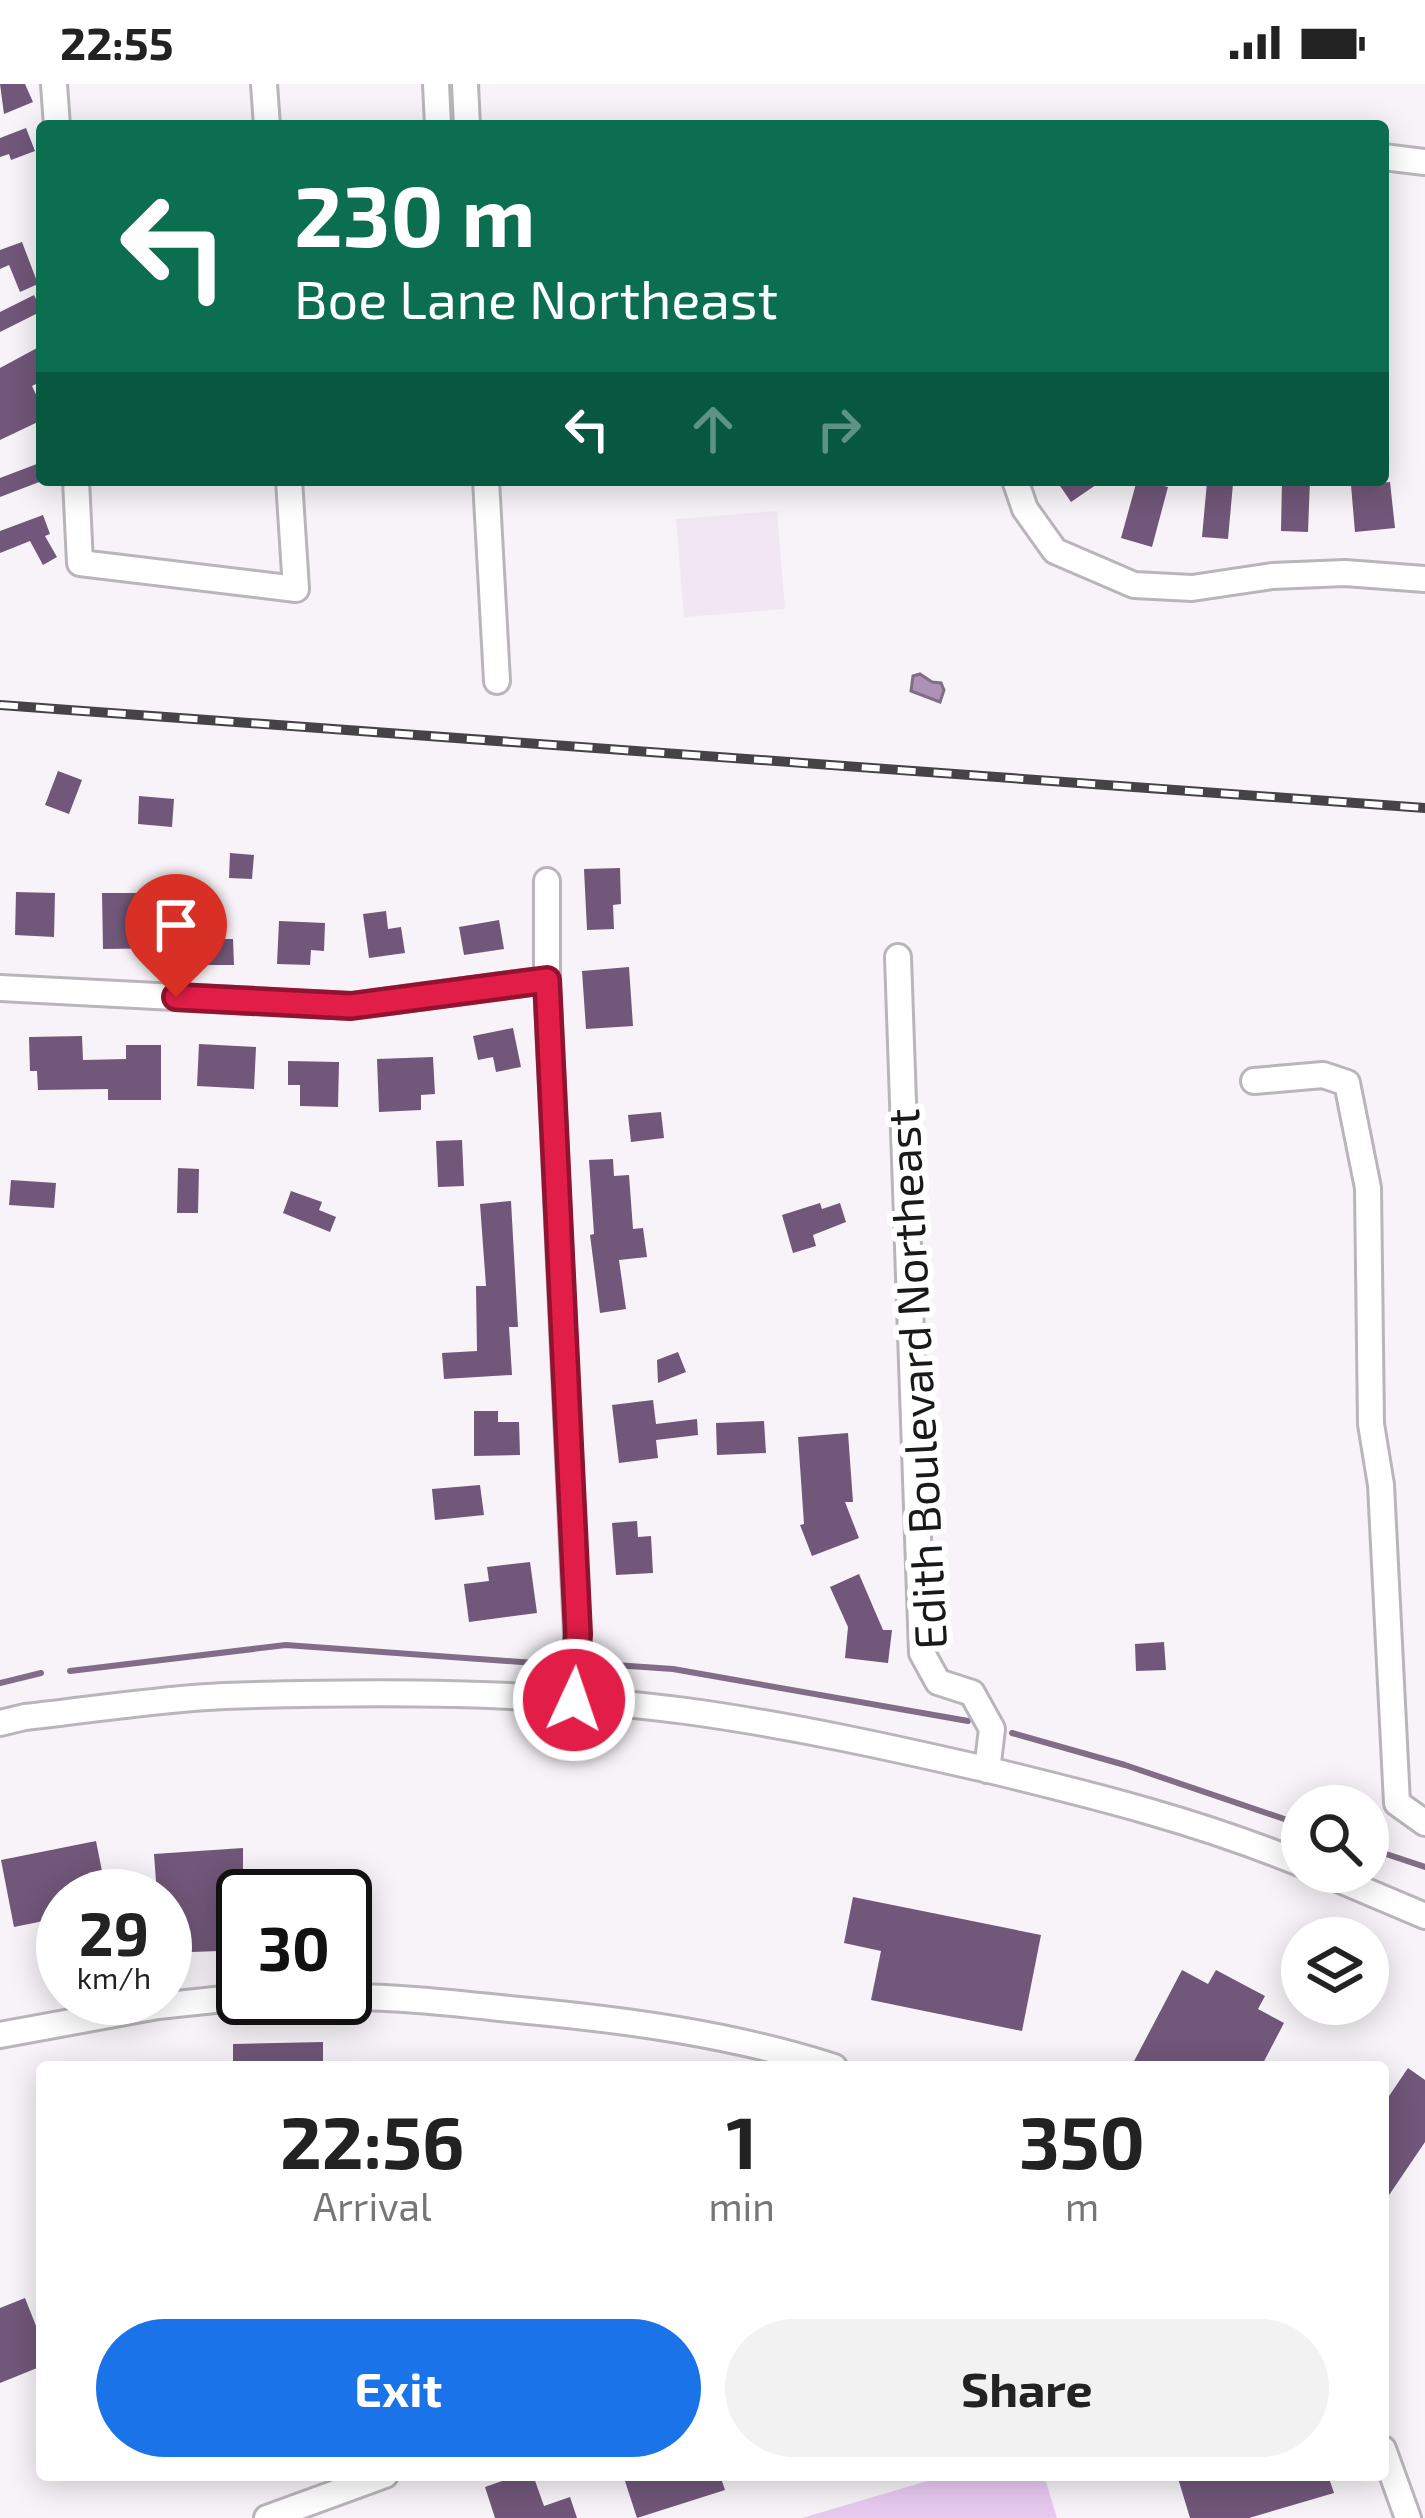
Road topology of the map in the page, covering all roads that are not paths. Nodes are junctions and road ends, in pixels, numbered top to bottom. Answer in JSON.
{"nodes":[{"id":1,"x":54,"y":84,"type":"edge"},
{"id":2,"x":264,"y":84,"type":"edge"},
{"id":3,"x":436,"y":84,"type":"edge"},
{"id":4,"x":465,"y":84,"type":"edge"},
{"id":5,"x":56,"y":120,"type":"edge"},
{"id":6,"x":267,"y":120,"type":"edge"},
{"id":7,"x":438,"y":120,"type":"edge"},
{"id":8,"x":467,"y":120,"type":"edge"},
{"id":9,"x":1389,"y":158,"type":"edge"},
{"id":10,"x":1425,"y":161,"type":"edge"},
{"id":11,"x":76,"y":486,"type":"edge"},
{"id":12,"x":290,"y":486,"type":"edge"},
{"id":13,"x":486,"y":486,"type":"edge"},
{"id":14,"x":1017,"y":486,"type":"edge"},
{"id":15,"x":1425,"y":579,"type":"edge"},
{"id":16,"x":497,"y":681,"type":"dead end"},
{"id":17,"x":547,"y":881,"type":"dead end"},
{"id":18,"x":898,"y":957,"type":"dead end"},
{"id":19,"x":547,"y":980,"type":"junction"},
{"id":20,"x":0,"y":988,"type":"edge"},
{"id":21,"x":1254,"y":1081,"type":"dead end"},
{"id":22,"x":574,"y":1700,"type":"junction"},
{"id":23,"x":0,"y":1723,"type":"edge"},
{"id":24,"x":987,"y":1770,"type":"junction"},
{"id":25,"x":1425,"y":1823,"type":"edge"},
{"id":26,"x":1281,"y":1855,"type":"edge"},
{"id":27,"x":1371,"y":1893,"type":"edge"},
{"id":28,"x":1425,"y":1916,"type":"edge"},
{"id":29,"x":372,"y":1997,"type":"edge"},
{"id":30,"x":216,"y":2000,"type":"edge"},
{"id":31,"x":0,"y":2035,"type":"edge"},
{"id":32,"x":796,"y":2061,"type":"edge"},
{"id":33,"x":1389,"y":2466,"type":"edge"},
{"id":34,"x":369,"y":2481,"type":"edge"},
{"id":35,"x":267,"y":2518,"type":"edge"},
{"id":36,"x":1408,"y":2518,"type":"edge"}],
"edges":[{"from":1,"to":5,"type":"street"},
{"from":2,"to":6,"type":"street"},
{"from":3,"to":7,"type":"street"},
{"from":4,"to":8,"type":"street"},
{"from":9,"to":10,"type":"street"},
{"from":11,"to":12,"type":"street"},
{"from":13,"to":16,"type":"street"},
{"from":14,"to":15,"type":"street"},
{"from":17,"to":19,"type":"street"},
{"from":18,"to":24,"type":"street","name":"Edith Boulevard Northeast"},
{"from":19,"to":20,"type":"street"},
{"from":19,"to":22,"type":"street"},
{"from":21,"to":25,"type":"street"},
{"from":22,"to":23,"type":"street"},
{"from":22,"to":24,"type":"street"},
{"from":24,"to":26,"type":"street"},
{"from":27,"to":28,"type":"street"},
{"from":29,"to":32,"type":"street"},
{"from":30,"to":31,"type":"street"},
{"from":33,"to":36,"type":"street"},
{"from":34,"to":35,"type":"street"}]}
